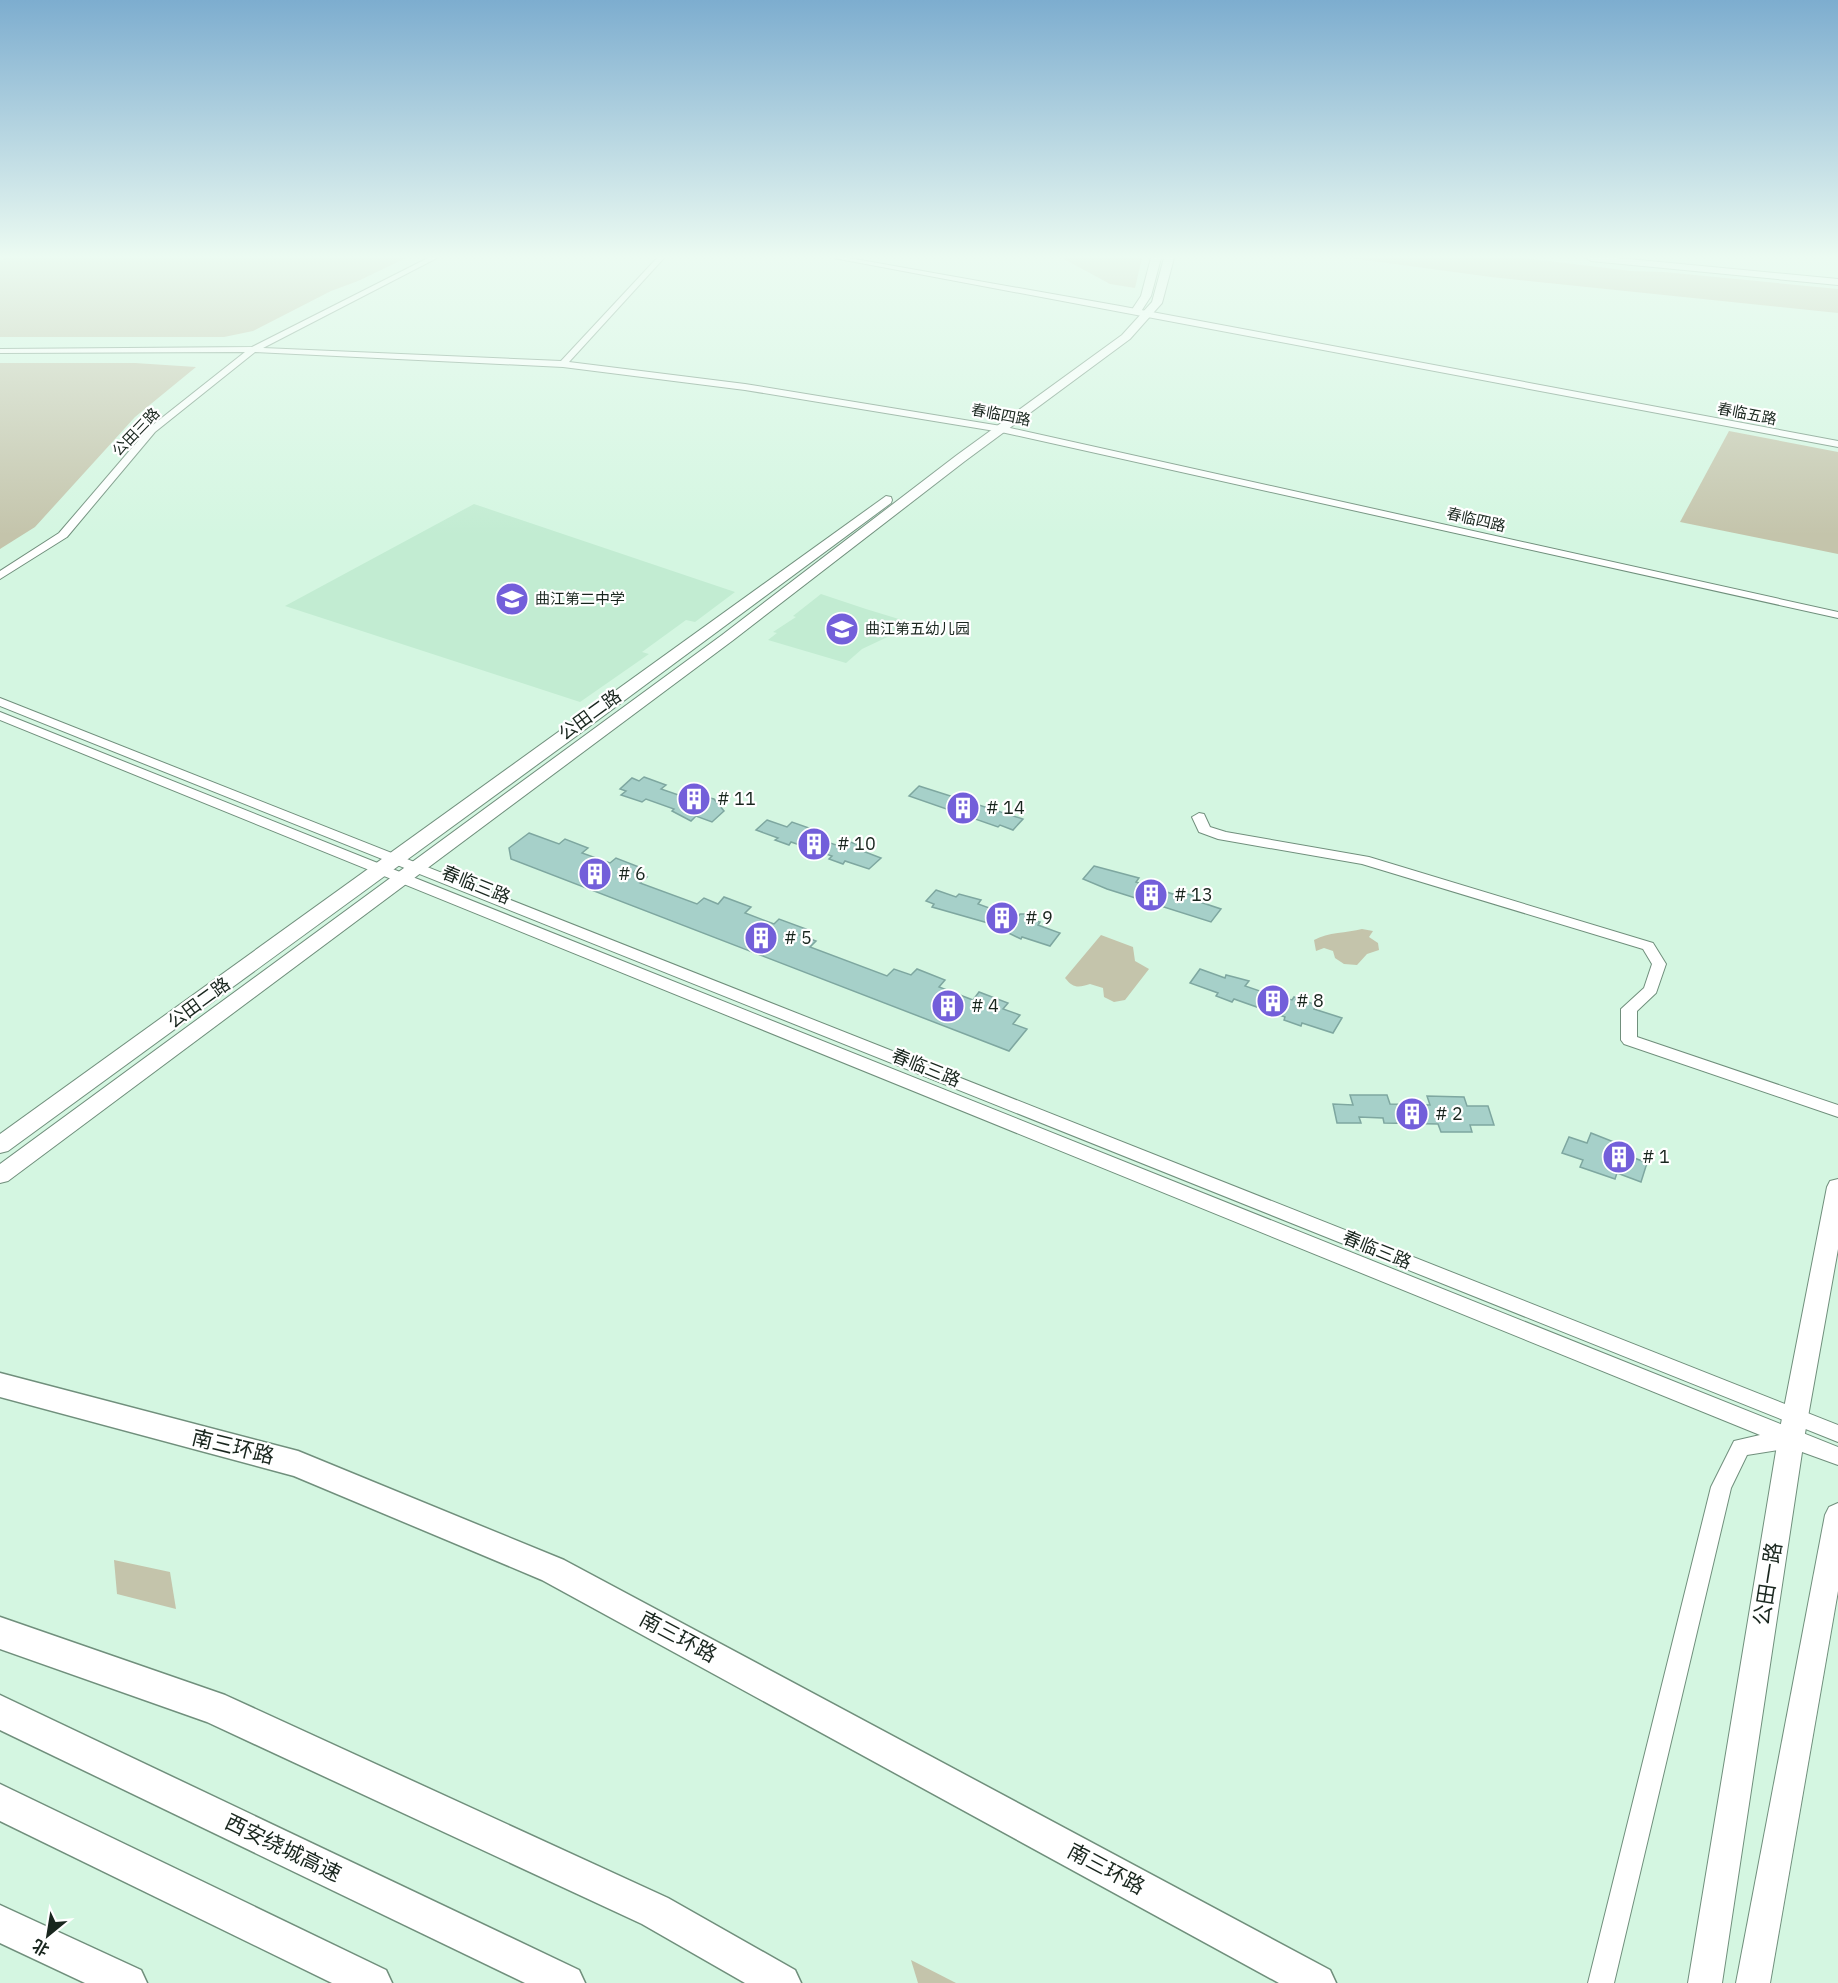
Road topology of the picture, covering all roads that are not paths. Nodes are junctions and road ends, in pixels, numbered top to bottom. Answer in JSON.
{"nodes":[{"id":1,"x":242,"y":351,"type":"edge"},
{"id":2,"x":243,"y":351,"type":"edge"},
{"id":3,"x":322,"y":351,"type":"edge"},
{"id":4,"x":373,"y":351,"type":"edge"},
{"id":5,"x":576,"y":351,"type":"edge"},
{"id":6,"x":1106,"y":351,"type":"edge"},
{"id":7,"x":1350,"y":351,"type":"edge"},
{"id":8,"x":1356,"y":351,"type":"edge"},
{"id":9,"x":565,"y":362,"type":"junction"},
{"id":10,"x":998,"y":425,"type":"junction"},
{"id":11,"x":1838,"y":440,"type":"edge"},
{"id":12,"x":1838,"y":444,"type":"edge"},
{"id":13,"x":0,"y":567,"type":"edge"},
{"id":14,"x":0,"y":576,"type":"edge"},
{"id":15,"x":1838,"y":605,"type":"edge"},
{"id":16,"x":1838,"y":615,"type":"edge"},
{"id":17,"x":0,"y":702,"type":"edge"},
{"id":18,"x":0,"y":716,"type":"edge"},
{"id":19,"x":1199,"y":817,"type":"dead end"},
{"id":20,"x":395,"y":858,"type":"junction"},
{"id":21,"x":418,"y":867,"type":"junction"},
{"id":22,"x":381,"y":868,"type":"junction"},
{"id":23,"x":403,"y":877,"type":"junction"},
{"id":24,"x":1838,"y":1111,"type":"edge"},
{"id":25,"x":0,"y":1144,"type":"edge"},
{"id":26,"x":0,"y":1175,"type":"edge"},
{"id":27,"x":1838,"y":1187,"type":"edge"},
{"id":28,"x":0,"y":1386,"type":"edge"},
{"id":29,"x":1793,"y":1428,"type":"junction"},
{"id":30,"x":1838,"y":1434,"type":"edge"},
{"id":31,"x":1838,"y":1456,"type":"edge"},
{"id":32,"x":1838,"y":1515,"type":"edge"},
{"id":33,"x":0,"y":1633,"type":"edge"},
{"id":34,"x":0,"y":1712,"type":"edge"},
{"id":35,"x":0,"y":1802,"type":"edge"},
{"id":36,"x":0,"y":1924,"type":"edge"},
{"id":37,"x":128,"y":1983,"type":"edge"},
{"id":38,"x":373,"y":1983,"type":"edge"},
{"id":39,"x":566,"y":1983,"type":"edge"},
{"id":40,"x":782,"y":1983,"type":"edge"},
{"id":41,"x":1317,"y":1983,"type":"edge"},
{"id":42,"x":1601,"y":1983,"type":"edge"},
{"id":43,"x":1705,"y":1983,"type":"edge"},
{"id":44,"x":1753,"y":1983,"type":"edge"}],
"edges":[{"from":1,"to":13,"type":"street","name":"公田三路"},
{"from":2,"to":14,"type":"street","name":"公田三路"},
{"from":3,"to":9,"type":"street","name":"春临四路"},
{"from":4,"to":9,"type":"street","name":"春临四路"},
{"from":5,"to":9,"type":"street"},
{"from":6,"to":10,"type":"main road","name":"公田二路"},
{"from":7,"to":12,"type":"street","name":"春临五路"},
{"from":8,"to":11,"type":"street","name":"春临五路"},
{"from":9,"to":10,"type":"street","name":"春临四路"},
{"from":10,"to":15,"type":"street","name":"春临四路"},
{"from":10,"to":16,"type":"street","name":"春临四路"},
{"from":10,"to":20,"type":"main road","name":"公田二路"},
{"from":10,"to":21,"type":"main road","name":"公田二路"},
{"from":17,"to":20,"type":"street","name":"春临三路"},
{"from":18,"to":22,"type":"street","name":"春临三路"},
{"from":19,"to":24,"type":"street"},
{"from":20,"to":21,"type":"street","name":"春临三路"},
{"from":20,"to":22,"type":"main road","name":"公田二路"},
{"from":21,"to":23,"type":"main road","name":"公田二路"},
{"from":21,"to":29,"type":"street","name":"春临三路"},
{"from":22,"to":23,"type":"street","name":"春临三路"},
{"from":22,"to":25,"type":"main road","name":"公田二路"},
{"from":23,"to":26,"type":"main road","name":"公田二路"},
{"from":23,"to":29,"type":"street","name":"春临三路"},
{"from":27,"to":29,"type":"main road","name":"公田一路"},
{"from":28,"to":41,"type":"highway","name":"南三环路"},
{"from":29,"to":30,"type":"street","name":"春临三路"},
{"from":29,"to":31,"type":"street","name":"春临三路"},
{"from":29,"to":42,"type":"street"},
{"from":29,"to":43,"type":"main road","name":"公田一路"},
{"from":32,"to":44,"type":"main road"},
{"from":33,"to":40,"type":"highway"},
{"from":34,"to":39,"type":"highway","name":"西安绕城高速"},
{"from":35,"to":38,"type":"highway"},
{"from":36,"to":37,"type":"highway"}]}
